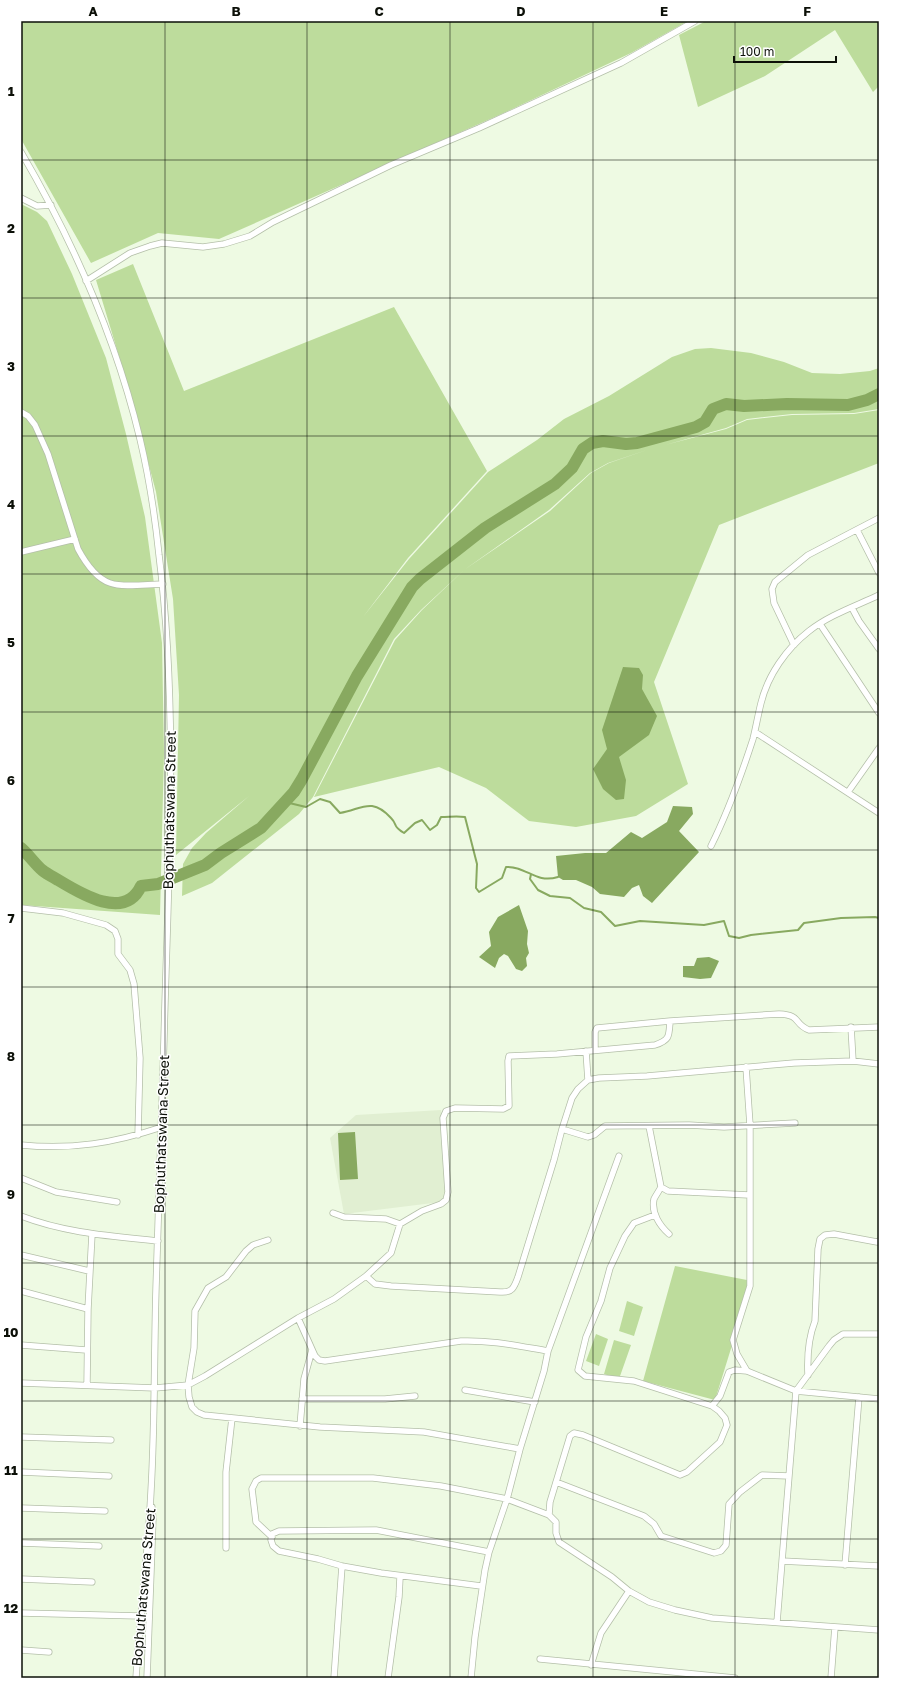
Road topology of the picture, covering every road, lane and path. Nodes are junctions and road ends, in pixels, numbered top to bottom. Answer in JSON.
{"nodes":[{"id":1,"x":695,"y":21,"type":"edge"},
{"id":2,"x":21,"y":152,"type":"edge"},
{"id":3,"x":21,"y":198,"type":"edge"},
{"id":4,"x":51,"y":205,"type":"junction"},
{"id":5,"x":86,"y":281,"type":"junction"},
{"id":6,"x":21,"y":412,"type":"edge"},
{"id":7,"x":879,"y":518,"type":"edge"},
{"id":8,"x":857,"y":530,"type":"junction"},
{"id":9,"x":75,"y":539,"type":"junction"},
{"id":10,"x":21,"y":552,"type":"edge"},
{"id":11,"x":879,"y":573,"type":"edge"},
{"id":12,"x":163,"y":584,"type":"junction"},
{"id":13,"x":879,"y":595,"type":"edge"},
{"id":14,"x":852,"y":608,"type":"junction"},
{"id":15,"x":820,"y":624,"type":"junction"},
{"id":16,"x":794,"y":645,"type":"junction"},
{"id":17,"x":879,"y":649,"type":"edge"},
{"id":18,"x":879,"y":713,"type":"edge"},
{"id":19,"x":754,"y":732,"type":"junction"},
{"id":20,"x":879,"y":748,"type":"edge"},
{"id":21,"x":848,"y":792,"type":"junction"},
{"id":22,"x":879,"y":812,"type":"edge"},
{"id":23,"x":710,"y":846,"type":"dead end"},
{"id":24,"x":21,"y":908,"type":"edge"},
{"id":25,"x":670,"y":1021,"type":"junction"},
{"id":26,"x":851,"y":1027,"type":"junction"},
{"id":27,"x":879,"y":1027,"type":"edge"},
{"id":28,"x":595,"y":1050,"type":"junction"},
{"id":29,"x":586,"y":1052,"type":"junction"},
{"id":30,"x":853,"y":1062,"type":"junction"},
{"id":31,"x":879,"y":1064,"type":"edge"},
{"id":32,"x":746,"y":1067,"type":"junction"},
{"id":33,"x":588,"y":1080,"type":"junction"},
{"id":34,"x":795,"y":1123,"type":"dead end"},
{"id":35,"x":750,"y":1125,"type":"junction"},
{"id":36,"x":649,"y":1126,"type":"junction"},
{"id":37,"x":162,"y":1127,"type":"junction"},
{"id":38,"x":562,"y":1129,"type":"junction"},
{"id":39,"x":138,"y":1135,"type":"junction"},
{"id":40,"x":21,"y":1145,"type":"edge"},
{"id":41,"x":619,"y":1156,"type":"dead end"},
{"id":42,"x":21,"y":1178,"type":"edge"},
{"id":43,"x":661,"y":1187,"type":"junction"},
{"id":44,"x":749,"y":1195,"type":"junction"},
{"id":45,"x":117,"y":1202,"type":"dead end"},
{"id":46,"x":333,"y":1213,"type":"dead end"},
{"id":47,"x":655,"y":1215,"type":"junction"},
{"id":48,"x":21,"y":1218,"type":"edge"},
{"id":49,"x":400,"y":1224,"type":"junction"},
{"id":50,"x":92,"y":1234,"type":"junction"},
{"id":51,"x":669,"y":1234,"type":"dead end"},
{"id":52,"x":268,"y":1240,"type":"dead end"},
{"id":53,"x":158,"y":1241,"type":"junction"},
{"id":54,"x":879,"y":1241,"type":"edge"},
{"id":55,"x":21,"y":1255,"type":"edge"},
{"id":56,"x":89,"y":1271,"type":"junction"},
{"id":57,"x":366,"y":1276,"type":"junction"},
{"id":58,"x":21,"y":1291,"type":"edge"},
{"id":59,"x":88,"y":1309,"type":"junction"},
{"id":60,"x":298,"y":1318,"type":"junction"},
{"id":61,"x":879,"y":1334,"type":"edge"},
{"id":62,"x":21,"y":1345,"type":"edge"},
{"id":63,"x":86,"y":1350,"type":"junction"},
{"id":64,"x":312,"y":1350,"type":"junction"},
{"id":65,"x":548,"y":1351,"type":"junction"},
{"id":66,"x":747,"y":1371,"type":"junction"},
{"id":67,"x":808,"y":1375,"type":"junction"},
{"id":68,"x":21,"y":1383,"type":"edge"},
{"id":69,"x":87,"y":1385,"type":"junction"},
{"id":70,"x":188,"y":1385,"type":"junction"},
{"id":71,"x":155,"y":1388,"type":"junction"},
{"id":72,"x":465,"y":1390,"type":"dead end"},
{"id":73,"x":796,"y":1391,"type":"junction"},
{"id":74,"x":416,"y":1396,"type":"dead end"},
{"id":75,"x":859,"y":1397,"type":"junction"},
{"id":76,"x":302,"y":1399,"type":"junction"},
{"id":77,"x":879,"y":1399,"type":"edge"},
{"id":78,"x":535,"y":1402,"type":"junction"},
{"id":79,"x":712,"y":1406,"type":"junction"},
{"id":80,"x":232,"y":1418,"type":"junction"},
{"id":81,"x":300,"y":1426,"type":"junction"},
{"id":82,"x":21,"y":1437,"type":"edge"},
{"id":83,"x":111,"y":1440,"type":"dead end"},
{"id":84,"x":520,"y":1449,"type":"junction"},
{"id":85,"x":21,"y":1472,"type":"edge"},
{"id":86,"x":109,"y":1476,"type":"dead end"},
{"id":87,"x":789,"y":1476,"type":"junction"},
{"id":88,"x":556,"y":1482,"type":"junction"},
{"id":89,"x":151,"y":1495,"type":"junction"},
{"id":90,"x":507,"y":1499,"type":"junction"},
{"id":91,"x":21,"y":1508,"type":"edge"},
{"id":92,"x":105,"y":1511,"type":"dead end"},
{"id":93,"x":549,"y":1515,"type":"junction"},
{"id":94,"x":272,"y":1537,"type":"junction"},
{"id":95,"x":21,"y":1543,"type":"edge"},
{"id":96,"x":99,"y":1546,"type":"dead end"},
{"id":97,"x":226,"y":1548,"type":"dead end"},
{"id":98,"x":489,"y":1552,"type":"junction"},
{"id":99,"x":782,"y":1561,"type":"junction"},
{"id":100,"x":845,"y":1564,"type":"junction"},
{"id":101,"x":342,"y":1566,"type":"junction"},
{"id":102,"x":879,"y":1566,"type":"edge"},
{"id":103,"x":400,"y":1576,"type":"junction"},
{"id":104,"x":21,"y":1579,"type":"edge"},
{"id":105,"x":92,"y":1582,"type":"dead end"},
{"id":106,"x":482,"y":1586,"type":"junction"},
{"id":107,"x":629,"y":1592,"type":"junction"},
{"id":108,"x":21,"y":1613,"type":"edge"},
{"id":109,"x":140,"y":1616,"type":"junction"},
{"id":110,"x":777,"y":1622,"type":"junction"},
{"id":111,"x":835,"y":1627,"type":"junction"},
{"id":112,"x":879,"y":1630,"type":"edge"},
{"id":113,"x":21,"y":1650,"type":"edge"},
{"id":114,"x":49,"y":1652,"type":"dead end"},
{"id":115,"x":540,"y":1659,"type":"dead end"},
{"id":116,"x":591,"y":1665,"type":"junction"},
{"id":117,"x":136,"y":1678,"type":"edge"},
{"id":118,"x":147,"y":1678,"type":"edge"},
{"id":119,"x":334,"y":1678,"type":"edge"},
{"id":120,"x":388,"y":1678,"type":"edge"},
{"id":121,"x":471,"y":1678,"type":"edge"},
{"id":122,"x":735,"y":1678,"type":"edge"},
{"id":123,"x":831,"y":1678,"type":"edge"}],
"edges":[{"from":1,"to":5,"type":"street"},
{"from":2,"to":4,"type":"street","name":"Bophuthatswana Street"},
{"from":3,"to":4,"type":"street"},
{"from":4,"to":5,"type":"street","name":"Bophuthatswana Street"},
{"from":5,"to":12,"type":"street","name":"Bophuthatswana Street"},
{"from":6,"to":9,"type":"street"},
{"from":7,"to":8,"type":"street"},
{"from":8,"to":11,"type":"street"},
{"from":8,"to":16,"type":"street"},
{"from":9,"to":10,"type":"street"},
{"from":9,"to":12,"type":"street"},
{"from":12,"to":37,"type":"street","name":"Bophuthatswana Street"},
{"from":13,"to":14,"type":"street"},
{"from":14,"to":15,"type":"street"},
{"from":14,"to":17,"type":"street"},
{"from":15,"to":16,"type":"street"},
{"from":15,"to":18,"type":"street"},
{"from":16,"to":19,"type":"street"},
{"from":19,"to":21,"type":"street"},
{"from":19,"to":23,"type":"street"},
{"from":20,"to":21,"type":"street"},
{"from":21,"to":22,"type":"street"},
{"from":24,"to":39,"type":"street"},
{"from":25,"to":26,"type":"street"},
{"from":25,"to":28,"type":"street"},
{"from":25,"to":28,"type":"street"},
{"from":26,"to":27,"type":"street"},
{"from":26,"to":30,"type":"street"},
{"from":28,"to":29,"type":"street"},
{"from":29,"to":33,"type":"street"},
{"from":29,"to":49,"type":"street"},
{"from":30,"to":31,"type":"street"},
{"from":30,"to":32,"type":"street"},
{"from":32,"to":33,"type":"street"},
{"from":32,"to":35,"type":"street"},
{"from":33,"to":38,"type":"street"},
{"from":34,"to":35,"type":"street"},
{"from":35,"to":36,"type":"street"},
{"from":35,"to":44,"type":"street"},
{"from":36,"to":38,"type":"street"},
{"from":36,"to":43,"type":"street"},
{"from":37,"to":39,"type":"street"},
{"from":37,"to":53,"type":"street","name":"Bophuthatswana Street"},
{"from":38,"to":57,"type":"street"},
{"from":39,"to":40,"type":"street"},
{"from":41,"to":65,"type":"street"},
{"from":42,"to":45,"type":"street"},
{"from":43,"to":44,"type":"street"},
{"from":43,"to":47,"type":"street"},
{"from":44,"to":66,"type":"street"},
{"from":46,"to":49,"type":"street"},
{"from":47,"to":51,"type":"street"},
{"from":47,"to":79,"type":"street"},
{"from":48,"to":50,"type":"street"},
{"from":49,"to":57,"type":"street"},
{"from":50,"to":53,"type":"street"},
{"from":50,"to":56,"type":"street"},
{"from":52,"to":70,"type":"street"},
{"from":53,"to":71,"type":"street","name":"Bophuthatswana Street"},
{"from":54,"to":67,"type":"street"},
{"from":55,"to":56,"type":"street"},
{"from":56,"to":59,"type":"street"},
{"from":57,"to":60,"type":"street"},
{"from":58,"to":59,"type":"street"},
{"from":59,"to":63,"type":"street"},
{"from":60,"to":64,"type":"street"},
{"from":60,"to":70,"type":"street"},
{"from":61,"to":67,"type":"street"},
{"from":62,"to":63,"type":"street"},
{"from":63,"to":69,"type":"street"},
{"from":64,"to":65,"type":"street"},
{"from":64,"to":76,"type":"street"},
{"from":65,"to":78,"type":"street"},
{"from":66,"to":73,"type":"street"},
{"from":66,"to":79,"type":"street"},
{"from":67,"to":73,"type":"street"},
{"from":68,"to":69,"type":"street"},
{"from":69,"to":71,"type":"street"},
{"from":70,"to":71,"type":"street"},
{"from":70,"to":80,"type":"street"},
{"from":71,"to":89,"type":"street","name":"Bophuthatswana Street"},
{"from":72,"to":78,"type":"street"},
{"from":73,"to":75,"type":"street"},
{"from":73,"to":87,"type":"street"},
{"from":74,"to":76,"type":"street"},
{"from":75,"to":77,"type":"street"},
{"from":75,"to":100,"type":"street"},
{"from":76,"to":81,"type":"street"},
{"from":78,"to":84,"type":"street"},
{"from":79,"to":88,"type":"street"},
{"from":80,"to":81,"type":"street"},
{"from":80,"to":97,"type":"street"},
{"from":81,"to":84,"type":"street"},
{"from":82,"to":83,"type":"street"},
{"from":84,"to":90,"type":"street"},
{"from":85,"to":86,"type":"street"},
{"from":87,"to":88,"type":"street"},
{"from":87,"to":99,"type":"street"},
{"from":88,"to":93,"type":"street"},
{"from":89,"to":109,"type":"street","name":"Bophuthatswana Street"},
{"from":89,"to":118,"type":"street","name":"Bophuthatswana Street"},
{"from":90,"to":93,"type":"street"},
{"from":90,"to":94,"type":"street"},
{"from":90,"to":98,"type":"street"},
{"from":91,"to":92,"type":"street"},
{"from":93,"to":107,"type":"street"},
{"from":94,"to":98,"type":"street"},
{"from":94,"to":101,"type":"street"},
{"from":95,"to":96,"type":"street"},
{"from":98,"to":106,"type":"street"},
{"from":99,"to":100,"type":"street"},
{"from":99,"to":110,"type":"street"},
{"from":100,"to":102,"type":"street"},
{"from":101,"to":103,"type":"street"},
{"from":101,"to":119,"type":"street"},
{"from":103,"to":106,"type":"street"},
{"from":103,"to":120,"type":"street"},
{"from":104,"to":105,"type":"street"},
{"from":106,"to":121,"type":"street"},
{"from":107,"to":110,"type":"street"},
{"from":107,"to":116,"type":"street"},
{"from":108,"to":109,"type":"street"},
{"from":109,"to":117,"type":"street","name":"Bophuthatswana Street"},
{"from":110,"to":111,"type":"street"},
{"from":111,"to":112,"type":"street"},
{"from":111,"to":123,"type":"street"},
{"from":113,"to":114,"type":"street"},
{"from":115,"to":116,"type":"street"},
{"from":116,"to":122,"type":"street"}]}
